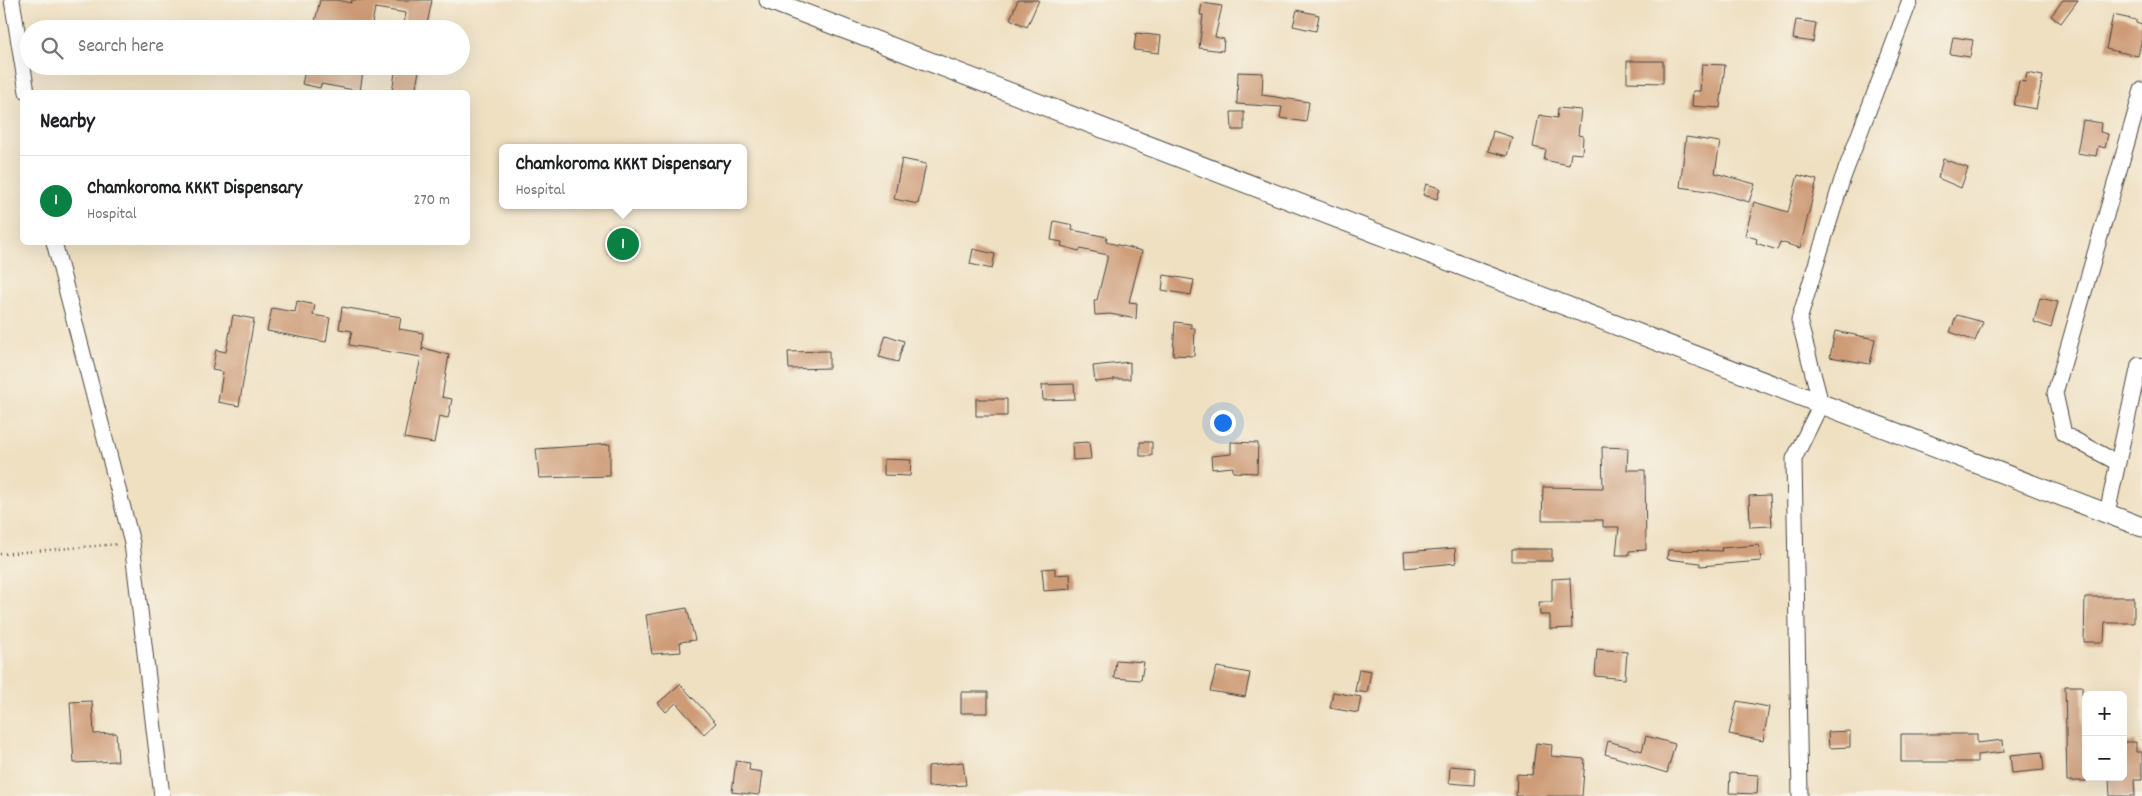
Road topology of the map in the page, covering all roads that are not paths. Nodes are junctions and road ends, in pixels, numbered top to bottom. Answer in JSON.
{"nodes":[{"id":1,"x":12,"y":0,"type":"edge"},
{"id":2,"x":769,"y":0,"type":"edge"},
{"id":3,"x":1910,"y":0,"type":"edge"},
{"id":4,"x":20,"y":49,"type":"edge"},
{"id":5,"x":24,"y":75,"type":"edge"},
{"id":6,"x":27,"y":90,"type":"edge"},
{"id":7,"x":2142,"y":90,"type":"edge"},
{"id":8,"x":55,"y":245,"type":"edge"},
{"id":9,"x":2142,"y":366,"type":"edge"},
{"id":10,"x":1821,"y":404,"type":"junction"},
{"id":11,"x":2118,"y":463,"type":"junction"},
{"id":12,"x":2107,"y":513,"type":"junction"},
{"id":13,"x":2142,"y":527,"type":"edge"},
{"id":14,"x":162,"y":796,"type":"edge"},
{"id":15,"x":1800,"y":796,"type":"edge"}],
"edges":[{"from":1,"to":4,"type":"street"},
{"from":2,"to":10,"type":"street"},
{"from":3,"to":10,"type":"street"},
{"from":5,"to":6,"type":"street"},
{"from":7,"to":11,"type":"street"},
{"from":8,"to":14,"type":"street"},
{"from":9,"to":11,"type":"street"},
{"from":10,"to":12,"type":"street"},
{"from":10,"to":15,"type":"street"},
{"from":11,"to":12,"type":"street"},
{"from":12,"to":13,"type":"street"}]}
